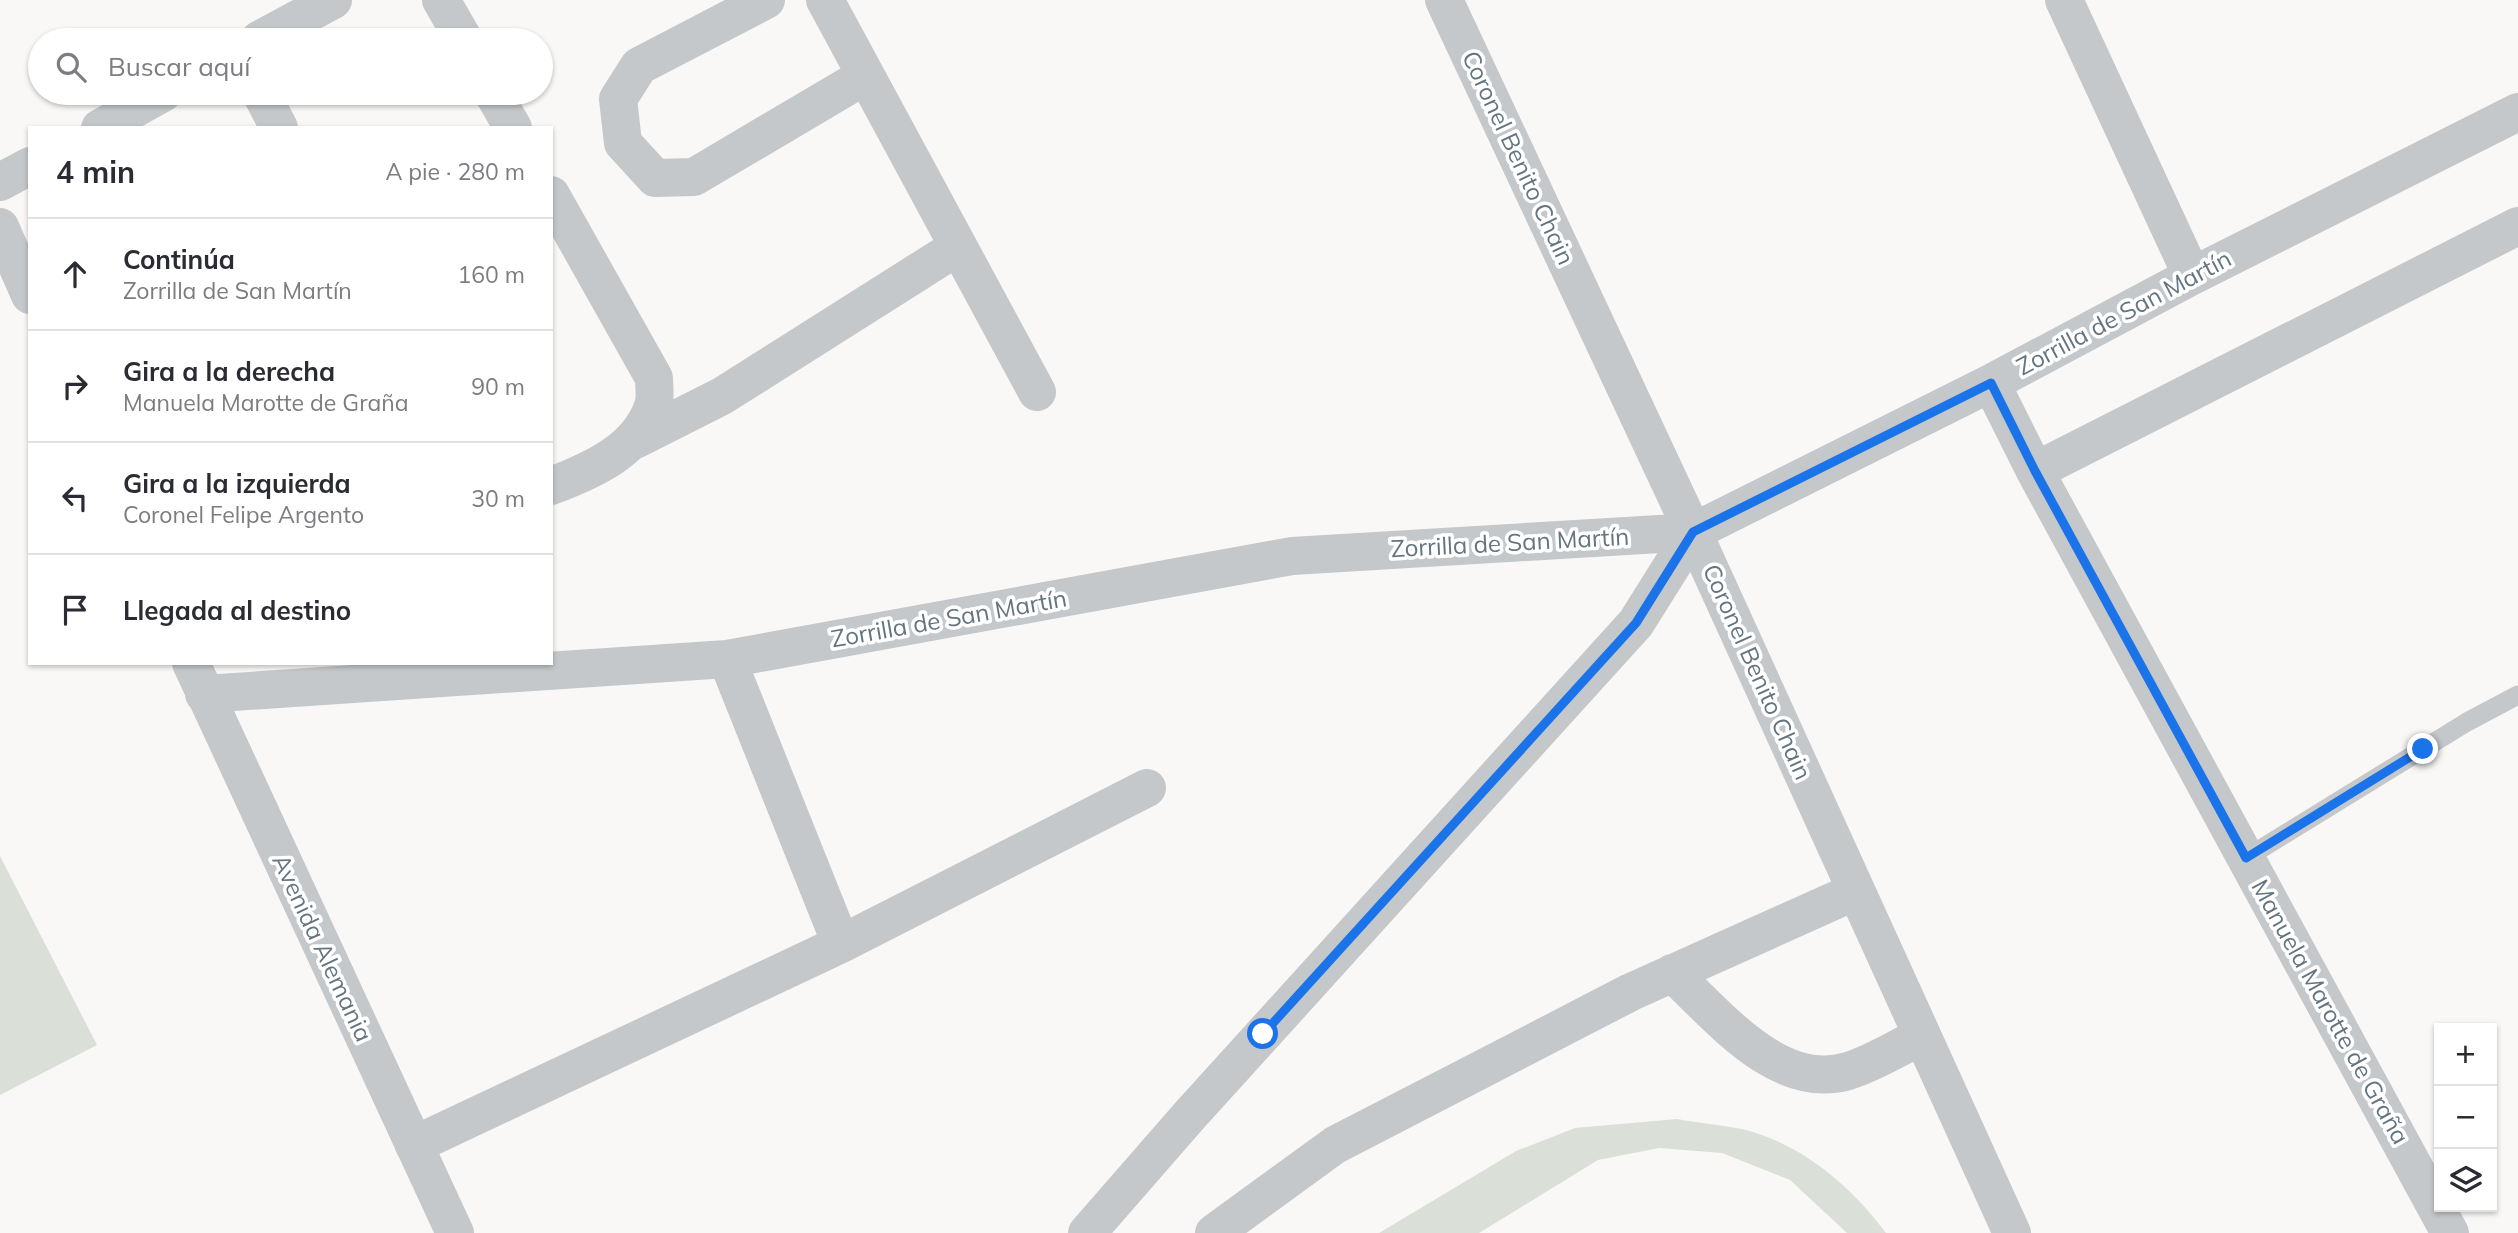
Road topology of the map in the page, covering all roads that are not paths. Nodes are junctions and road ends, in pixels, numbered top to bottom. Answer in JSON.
{"nodes":[{"id":1,"x":332,"y":0,"type":"edge"},
{"id":2,"x":441,"y":0,"type":"edge"},
{"id":3,"x":766,"y":0,"type":"edge"},
{"id":4,"x":825,"y":0,"type":"edge"},
{"id":5,"x":1444,"y":0,"type":"edge"},
{"id":6,"x":2064,"y":0,"type":"edge"},
{"id":7,"x":281,"y":28,"type":"edge"},
{"id":8,"x":457,"y":28,"type":"edge"},
{"id":9,"x":865,"y":76,"type":"junction"},
{"id":10,"x":141,"y":105,"type":"edge"},
{"id":11,"x":267,"y":105,"type":"edge"},
{"id":12,"x":500,"y":105,"type":"edge"},
{"id":13,"x":2518,"y":112,"type":"edge"},
{"id":14,"x":104,"y":126,"type":"edge"},
{"id":15,"x":278,"y":126,"type":"edge"},
{"id":16,"x":512,"y":126,"type":"edge"},
{"id":17,"x":28,"y":167,"type":"edge"},
{"id":18,"x":0,"y":182,"type":"edge"},
{"id":19,"x":553,"y":199,"type":"edge"},
{"id":20,"x":2518,"y":226,"type":"edge"},
{"id":21,"x":0,"y":227,"type":"edge"},
{"id":22,"x":956,"y":248,"type":"junction"},
{"id":23,"x":2192,"y":276,"type":"junction"},
{"id":24,"x":28,"y":290,"type":"edge"},
{"id":25,"x":1991,"y":383,"type":"junction"},
{"id":26,"x":1037,"y":393,"type":"dead end"},
{"id":27,"x":635,"y":440,"type":"junction"},
{"id":28,"x":2035,"y":471,"type":"junction"},
{"id":29,"x":553,"y":485,"type":"edge"},
{"id":30,"x":1693,"y":532,"type":"junction"},
{"id":31,"x":727,"y":659,"type":"junction"},
{"id":32,"x":197,"y":678,"type":"edge"},
{"id":33,"x":2518,"y":695,"type":"edge"},
{"id":34,"x":1147,"y":788,"type":"dead end"},
{"id":35,"x":2246,"y":858,"type":"junction"},
{"id":36,"x":1856,"y":891,"type":"junction"},
{"id":37,"x":841,"y":944,"type":"junction"},
{"id":38,"x":1672,"y":973,"type":"junction"},
{"id":39,"x":1922,"y":1036,"type":"junction"},
{"id":40,"x":414,"y":1145,"type":"junction"},
{"id":41,"x":455,"y":1233,"type":"edge"},
{"id":42,"x":1087,"y":1233,"type":"edge"},
{"id":43,"x":1214,"y":1233,"type":"edge"},
{"id":44,"x":2012,"y":1233,"type":"edge"},
{"id":45,"x":2451,"y":1233,"type":"edge"}],
"edges":[{"from":1,"to":7,"type":"street"},
{"from":2,"to":8,"type":"street"},
{"from":3,"to":9,"type":"street"},
{"from":4,"to":9,"type":"street"},
{"from":5,"to":30,"type":"street","name":"Coronel Benito Chain"},
{"from":6,"to":23,"type":"street"},
{"from":9,"to":22,"type":"street"},
{"from":10,"to":14,"type":"street"},
{"from":11,"to":15,"type":"street"},
{"from":12,"to":16,"type":"street"},
{"from":13,"to":23,"type":"street","name":"Zorrilla de San Martín"},
{"from":17,"to":18,"type":"street"},
{"from":19,"to":27,"type":"street"},
{"from":20,"to":28,"type":"street"},
{"from":21,"to":24,"type":"street"},
{"from":22,"to":26,"type":"street"},
{"from":22,"to":27,"type":"street"},
{"from":23,"to":25,"type":"street","name":"Zorrilla de San Martín"},
{"from":25,"to":28,"type":"street","name":"Manuela Marotte de Graña"},
{"from":25,"to":30,"type":"street","name":"Zorrilla de San Martín"},
{"from":27,"to":29,"type":"street"},
{"from":28,"to":35,"type":"street","name":"Manuela Marotte de Graña"},
{"from":30,"to":31,"type":"street","name":"Zorrilla de San Martín"},
{"from":30,"to":36,"type":"street","name":"Coronel Benito Chain"},
{"from":30,"to":42,"type":"street"},
{"from":31,"to":32,"type":"street","name":"Zorrilla de San Martín"},
{"from":31,"to":37,"type":"street"},
{"from":32,"to":40,"type":"street","name":"Avenida Alemania"},
{"from":33,"to":35,"type":"lane"},
{"from":34,"to":37,"type":"street"},
{"from":35,"to":45,"type":"street","name":"Manuela Marotte de Graña"},
{"from":36,"to":38,"type":"street"},
{"from":36,"to":39,"type":"street","name":"Coronel Benito Chain"},
{"from":37,"to":40,"type":"street"},
{"from":38,"to":39,"type":"street"},
{"from":38,"to":43,"type":"street"},
{"from":39,"to":44,"type":"street","name":"Coronel Benito Chain"},
{"from":40,"to":41,"type":"street","name":"Avenida Alemania"}]}
